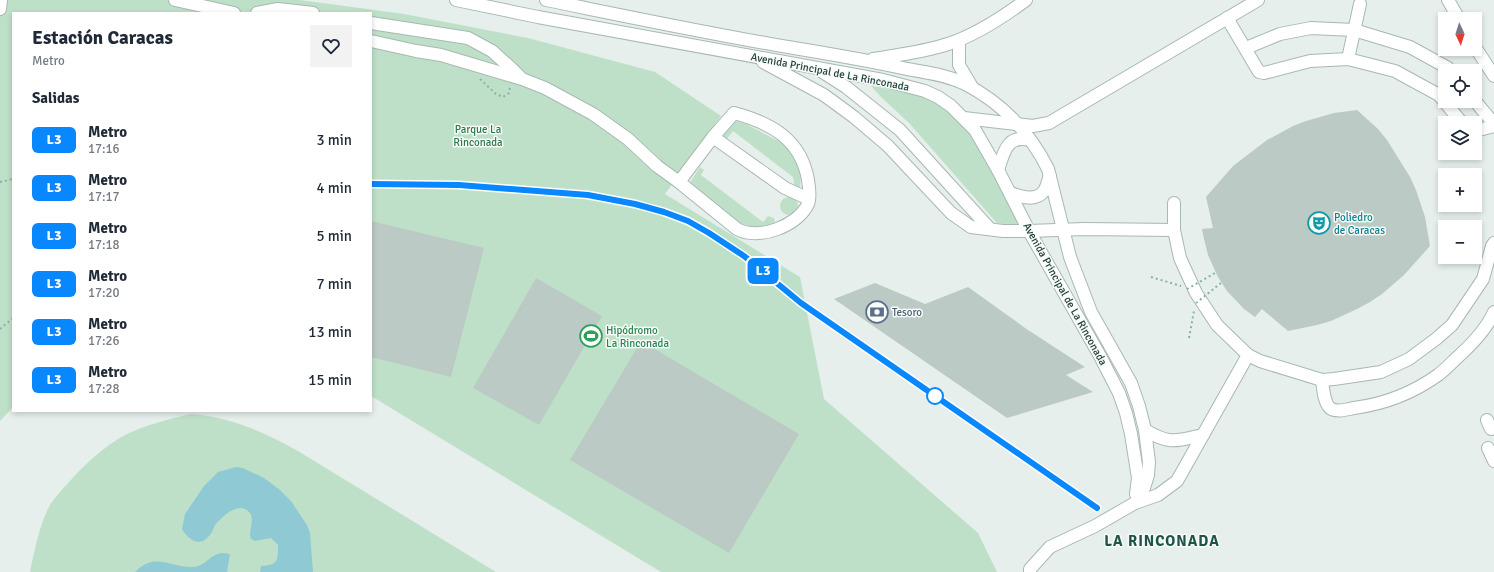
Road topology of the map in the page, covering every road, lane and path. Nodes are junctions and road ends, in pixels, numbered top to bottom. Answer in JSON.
{"nodes":[{"id":1,"x":1,"y":0,"type":"edge"},
{"id":2,"x":175,"y":0,"type":"edge"},
{"id":3,"x":456,"y":0,"type":"edge"},
{"id":4,"x":546,"y":0,"type":"edge"},
{"id":5,"x":1026,"y":0,"type":"edge"},
{"id":6,"x":1258,"y":0,"type":"edge"},
{"id":7,"x":1448,"y":0,"type":"edge"},
{"id":8,"x":1360,"y":4,"type":"dead end"},
{"id":9,"x":0,"y":9,"type":"edge"},
{"id":10,"x":229,"y":12,"type":"edge"},
{"id":11,"x":262,"y":12,"type":"edge"},
{"id":12,"x":304,"y":12,"type":"edge"},
{"id":13,"x":1455,"y":12,"type":"edge"},
{"id":14,"x":1228,"y":18,"type":"junction"},
{"id":15,"x":372,"y":23,"type":"edge"},
{"id":16,"x":1354,"y":30,"type":"junction"},
{"id":17,"x":959,"y":40,"type":"junction"},
{"id":18,"x":372,"y":41,"type":"edge"},
{"id":19,"x":1246,"y":48,"type":"junction"},
{"id":20,"x":753,"y":56,"type":"junction"},
{"id":21,"x":1481,"y":56,"type":"edge"},
{"id":22,"x":1348,"y":59,"type":"junction"},
{"id":23,"x":864,"y":60,"type":"junction"},
{"id":24,"x":1441,"y":64,"type":"edge"},
{"id":25,"x":814,"y":68,"type":"junction"},
{"id":26,"x":1494,"y":76,"type":"edge"},
{"id":27,"x":476,"y":77,"type":"dead end"},
{"id":28,"x":522,"y":79,"type":"junction"},
{"id":29,"x":507,"y":83,"type":"dead end"},
{"id":30,"x":974,"y":89,"type":"junction"},
{"id":31,"x":1481,"y":108,"type":"edge"},
{"id":32,"x":1456,"y":116,"type":"edge"},
{"id":33,"x":964,"y":118,"type":"junction"},
{"id":34,"x":1018,"y":125,"type":"junction"},
{"id":35,"x":1494,"y":125,"type":"edge"},
{"id":36,"x":1482,"y":129,"type":"edge"},
{"id":37,"x":713,"y":137,"type":"junction"},
{"id":38,"x":1030,"y":140,"type":"junction"},
{"id":39,"x":998,"y":170,"type":"junction"},
{"id":40,"x":1050,"y":176,"type":"junction"},
{"id":41,"x":12,"y":179,"type":"edge"},
{"id":42,"x":0,"y":182,"type":"edge"},
{"id":43,"x":679,"y":182,"type":"junction"},
{"id":44,"x":1011,"y":193,"type":"junction"},
{"id":45,"x":809,"y":199,"type":"junction"},
{"id":46,"x":1174,"y":203,"type":"dead end"},
{"id":47,"x":990,"y":229,"type":"junction"},
{"id":48,"x":1064,"y":230,"type":"junction"},
{"id":49,"x":1174,"y":230,"type":"junction"},
{"id":50,"x":1029,"y":232,"type":"junction"},
{"id":51,"x":1494,"y":244,"type":"edge"},
{"id":52,"x":1215,"y":273,"type":"dead end"},
{"id":53,"x":1151,"y":277,"type":"dead end"},
{"id":54,"x":1173,"y":283,"type":"dead end"},
{"id":55,"x":1221,"y":283,"type":"dead end"},
{"id":56,"x":1187,"y":289,"type":"dead end"},
{"id":57,"x":1196,"y":303,"type":"dead end"},
{"id":58,"x":1494,"y":312,"type":"edge"},
{"id":59,"x":1193,"y":316,"type":"dead end"},
{"id":60,"x":12,"y":319,"type":"edge"},
{"id":61,"x":0,"y":329,"type":"edge"},
{"id":62,"x":1188,"y":338,"type":"dead end"},
{"id":63,"x":1248,"y":355,"type":"junction"},
{"id":64,"x":1322,"y":380,"type":"junction"},
{"id":65,"x":1145,"y":430,"type":"junction"},
{"id":66,"x":1203,"y":435,"type":"junction"},
{"id":67,"x":1488,"y":448,"type":"dead end"},
{"id":68,"x":1494,"y":461,"type":"edge"},
{"id":69,"x":1135,"y":503,"type":"junction"},
{"id":70,"x":1030,"y":572,"type":"edge"}],
"edges":[{"from":1,"to":9,"type":"street"},
{"from":2,"to":10,"type":"street"},
{"from":3,"to":20,"type":"street","name":"Avenida Principal de La Rinconada"},
{"from":4,"to":23,"type":"street","name":"Avenida Principal de La Rinconada"},
{"from":5,"to":17,"type":"street"},
{"from":6,"to":14,"type":"street"},
{"from":7,"to":13,"type":"street"},
{"from":8,"to":16,"type":"street"},
{"from":11,"to":12,"type":"street"},
{"from":14,"to":19,"type":"street"},
{"from":14,"to":34,"type":"street"},
{"from":15,"to":28,"type":"street"},
{"from":16,"to":19,"type":"street"},
{"from":16,"to":22,"type":"street"},
{"from":16,"to":24,"type":"street"},
{"from":17,"to":23,"type":"street"},
{"from":17,"to":30,"type":"street"},
{"from":18,"to":28,"type":"street"},
{"from":19,"to":22,"type":"street"},
{"from":20,"to":25,"type":"street","name":"Avenida Principal de La Rinconada"},
{"from":20,"to":47,"type":"street"},
{"from":21,"to":26,"type":"street"},
{"from":22,"to":32,"type":"street"},
{"from":23,"to":30,"type":"street","name":"Avenida Principal de La Rinconada"},
{"from":25,"to":33,"type":"street","name":"Avenida Principal de La Rinconada"},
{"from":25,"to":47,"type":"street"},
{"from":27,"to":29,"type":"path"},
{"from":28,"to":43,"type":"street"},
{"from":30,"to":34,"type":"street","name":"Avenida Principal de La Rinconada"},
{"from":31,"to":35,"type":"street"},
{"from":33,"to":34,"type":"street"},
{"from":33,"to":39,"type":"street","name":"Avenida Principal de La Rinconada"},
{"from":34,"to":38,"type":"street","name":"Avenida Principal de La Rinconada"},
{"from":35,"to":36,"type":"street"},
{"from":37,"to":43,"type":"street"},
{"from":37,"to":45,"type":"street"},
{"from":37,"to":45,"type":"street"},
{"from":38,"to":39,"type":"street"},
{"from":38,"to":40,"type":"street","name":"Avenida Principal de La Rinconada"},
{"from":39,"to":44,"type":"street","name":"Avenida Principal de La Rinconada"},
{"from":40,"to":44,"type":"street"},
{"from":40,"to":48,"type":"street","name":"Avenida Principal de La Rinconada"},
{"from":41,"to":42,"type":"path"},
{"from":43,"to":45,"type":"street"},
{"from":44,"to":50,"type":"street","name":"Avenida Principal de La Rinconada"},
{"from":46,"to":49,"type":"street"},
{"from":47,"to":50,"type":"street"},
{"from":48,"to":49,"type":"street"},
{"from":48,"to":50,"type":"street"},
{"from":48,"to":65,"type":"street","name":"Avenida Principal de La Rinconada"},
{"from":49,"to":63,"type":"street"},
{"from":50,"to":69,"type":"street","name":"Avenida Principal de La Rinconada"},
{"from":51,"to":64,"type":"street"},
{"from":52,"to":56,"type":"path","bridge":true},
{"from":53,"to":54,"type":"path"},
{"from":55,"to":57,"type":"path","bridge":true},
{"from":58,"to":64,"type":"street"},
{"from":59,"to":62,"type":"path"},
{"from":60,"to":61,"type":"path"},
{"from":63,"to":64,"type":"street"},
{"from":63,"to":66,"type":"street"},
{"from":65,"to":66,"type":"street"},
{"from":65,"to":69,"type":"street","name":"Avenida Principal de La Rinconada"},
{"from":66,"to":69,"type":"street"},
{"from":67,"to":68,"type":"street"},
{"from":69,"to":70,"type":"street"}]}
